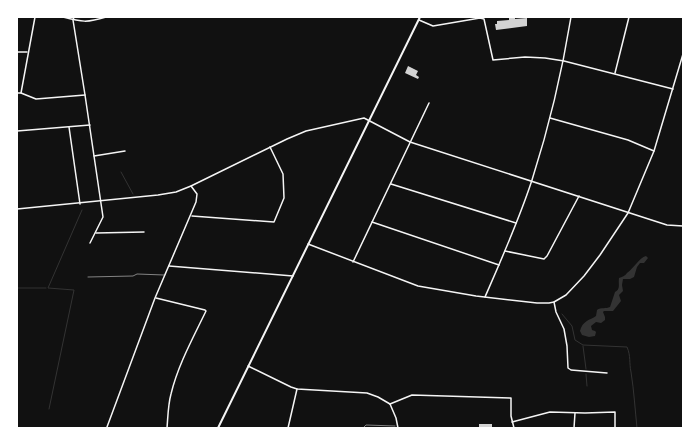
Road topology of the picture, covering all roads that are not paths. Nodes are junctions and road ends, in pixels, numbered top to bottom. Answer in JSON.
{"nodes":[{"id":1,"x":35,"y":17,"type":"edge"},
{"id":2,"x":63,"y":17,"type":"edge"},
{"id":3,"x":74,"y":17,"type":"edge"},
{"id":4,"x":106,"y":17,"type":"edge"},
{"id":5,"x":571,"y":17,"type":"edge"},
{"id":6,"x":629,"y":17,"type":"edge"},
{"id":7,"x":419,"y":18,"type":"edge"},
{"id":8,"x":73,"y":20,"type":"junction"},
{"id":9,"x":17,"y":52,"type":"edge"},
{"id":10,"x":28,"y":52,"type":"junction"},
{"id":11,"x":683,"y":54,"type":"edge"},
{"id":12,"x":564,"y":61,"type":"junction"},
{"id":13,"x":615,"y":74,"type":"junction"},
{"id":14,"x":672,"y":89,"type":"junction"},
{"id":15,"x":17,"y":92,"type":"edge"},
{"id":16,"x":21,"y":92,"type":"junction"},
{"id":17,"x":85,"y":95,"type":"junction"},
{"id":18,"x":429,"y":103,"type":"dead end"},
{"id":19,"x":550,"y":118,"type":"junction"},
{"id":20,"x":369,"y":120,"type":"junction"},
{"id":21,"x":90,"y":125,"type":"junction"},
{"id":22,"x":69,"y":127,"type":"junction"},
{"id":23,"x":17,"y":131,"type":"edge"},
{"id":24,"x":410,"y":142,"type":"junction"},
{"id":25,"x":270,"y":148,"type":"junction"},
{"id":26,"x":125,"y":151,"type":"dead end"},
{"id":27,"x":654,"y":151,"type":"junction"},
{"id":28,"x":94,"y":156,"type":"junction"},
{"id":29,"x":532,"y":181,"type":"junction"},
{"id":30,"x":391,"y":184,"type":"junction"},
{"id":31,"x":192,"y":186,"type":"junction"},
{"id":32,"x":579,"y":196,"type":"junction"},
{"id":33,"x":101,"y":202,"type":"junction"},
{"id":34,"x":80,"y":204,"type":"junction"},
{"id":35,"x":17,"y":209,"type":"edge"},
{"id":36,"x":628,"y":213,"type":"junction"},
{"id":37,"x":191,"y":216,"type":"junction"},
{"id":38,"x":372,"y":222,"type":"junction"},
{"id":39,"x":516,"y":223,"type":"junction"},
{"id":40,"x":683,"y":226,"type":"edge"},
{"id":41,"x":144,"y":232,"type":"dead end"},
{"id":42,"x":96,"y":233,"type":"junction"},
{"id":43,"x":90,"y":243,"type":"dead end"},
{"id":44,"x":308,"y":244,"type":"junction"},
{"id":45,"x":505,"y":251,"type":"junction"},
{"id":46,"x":352,"y":262,"type":"junction"},
{"id":47,"x":499,"y":264,"type":"junction"},
{"id":48,"x":169,"y":266,"type":"junction"},
{"id":49,"x":165,"y":275,"type":"junction"},
{"id":50,"x":293,"y":276,"type":"junction"},
{"id":51,"x":88,"y":277,"type":"dead end"},
{"id":52,"x":485,"y":297,"type":"junction"},
{"id":53,"x":155,"y":298,"type":"junction"},
{"id":54,"x":554,"y":302,"type":"junction"},
{"id":55,"x":248,"y":366,"type":"junction"},
{"id":56,"x":607,"y":373,"type":"dead end"},
{"id":57,"x":297,"y":389,"type":"junction"},
{"id":58,"x":390,"y":404,"type":"junction"},
{"id":59,"x":574,"y":413,"type":"junction"},
{"id":60,"x":512,"y":422,"type":"junction"},
{"id":61,"x":107,"y":427,"type":"edge"},
{"id":62,"x":398,"y":427,"type":"edge"},
{"id":63,"x":86,"y":428,"type":"edge"},
{"id":64,"x":153,"y":428,"type":"edge"},
{"id":65,"x":167,"y":428,"type":"edge"},
{"id":66,"x":198,"y":428,"type":"edge"},
{"id":67,"x":218,"y":428,"type":"edge"},
{"id":68,"x":288,"y":428,"type":"edge"},
{"id":69,"x":514,"y":428,"type":"edge"},
{"id":70,"x":574,"y":428,"type":"edge"},
{"id":71,"x":615,"y":428,"type":"edge"}],
"edges":[{"from":1,"to":10,"type":"street"},
{"from":2,"to":8,"type":"street"},
{"from":3,"to":8,"type":"street"},
{"from":4,"to":8,"type":"street"},
{"from":5,"to":12,"type":"street"},
{"from":6,"to":13,"type":"street"},
{"from":7,"to":12,"type":"street"},
{"from":7,"to":20,"type":"main road"},
{"from":8,"to":17,"type":"street"},
{"from":9,"to":10,"type":"street"},
{"from":10,"to":16,"type":"street"},
{"from":11,"to":14,"type":"street"},
{"from":12,"to":13,"type":"street"},
{"from":12,"to":19,"type":"street"},
{"from":13,"to":14,"type":"street"},
{"from":14,"to":27,"type":"street"},
{"from":15,"to":16,"type":"street"},
{"from":16,"to":17,"type":"street"},
{"from":17,"to":21,"type":"street"},
{"from":18,"to":24,"type":"street"},
{"from":19,"to":27,"type":"street"},
{"from":19,"to":29,"type":"street"},
{"from":20,"to":24,"type":"street"},
{"from":20,"to":25,"type":"street"},
{"from":20,"to":44,"type":"main road"},
{"from":21,"to":22,"type":"street"},
{"from":21,"to":28,"type":"street"},
{"from":22,"to":23,"type":"street"},
{"from":22,"to":34,"type":"street"},
{"from":24,"to":29,"type":"street"},
{"from":24,"to":30,"type":"street"},
{"from":25,"to":31,"type":"street"},
{"from":25,"to":37,"type":"street"},
{"from":26,"to":28,"type":"street"},
{"from":27,"to":36,"type":"street"},
{"from":28,"to":33,"type":"street"},
{"from":29,"to":32,"type":"street"},
{"from":29,"to":39,"type":"street"},
{"from":30,"to":38,"type":"street"},
{"from":30,"to":39,"type":"street"},
{"from":31,"to":33,"type":"street"},
{"from":31,"to":37,"type":"street"},
{"from":32,"to":36,"type":"street"},
{"from":32,"to":45,"type":"street"},
{"from":33,"to":34,"type":"street"},
{"from":33,"to":42,"type":"street"},
{"from":34,"to":35,"type":"street"},
{"from":36,"to":40,"type":"street"},
{"from":36,"to":54,"type":"street"},
{"from":37,"to":48,"type":"street"},
{"from":38,"to":46,"type":"street"},
{"from":38,"to":47,"type":"street"},
{"from":39,"to":45,"type":"street"},
{"from":41,"to":42,"type":"street"},
{"from":42,"to":43,"type":"street"},
{"from":44,"to":46,"type":"street"},
{"from":44,"to":50,"type":"main road"},
{"from":45,"to":47,"type":"street"},
{"from":46,"to":52,"type":"street"},
{"from":47,"to":52,"type":"street"},
{"from":48,"to":49,"type":"street"},
{"from":48,"to":50,"type":"street"},
{"from":49,"to":51,"type":"lane"},
{"from":49,"to":53,"type":"street"},
{"from":50,"to":55,"type":"main road"},
{"from":52,"to":54,"type":"street"},
{"from":53,"to":61,"type":"street"},
{"from":53,"to":65,"type":"street"},
{"from":54,"to":56,"type":"street"},
{"from":55,"to":57,"type":"street"},
{"from":55,"to":67,"type":"main road"},
{"from":57,"to":58,"type":"street"},
{"from":57,"to":68,"type":"street"},
{"from":58,"to":60,"type":"street"},
{"from":58,"to":62,"type":"street"},
{"from":59,"to":60,"type":"street"},
{"from":59,"to":70,"type":"street"},
{"from":59,"to":71,"type":"street"},
{"from":60,"to":69,"type":"street"},
{"from":61,"to":63,"type":"street"},
{"from":61,"to":64,"type":"street"},
{"from":64,"to":65,"type":"street"},
{"from":65,"to":66,"type":"street"}]}
